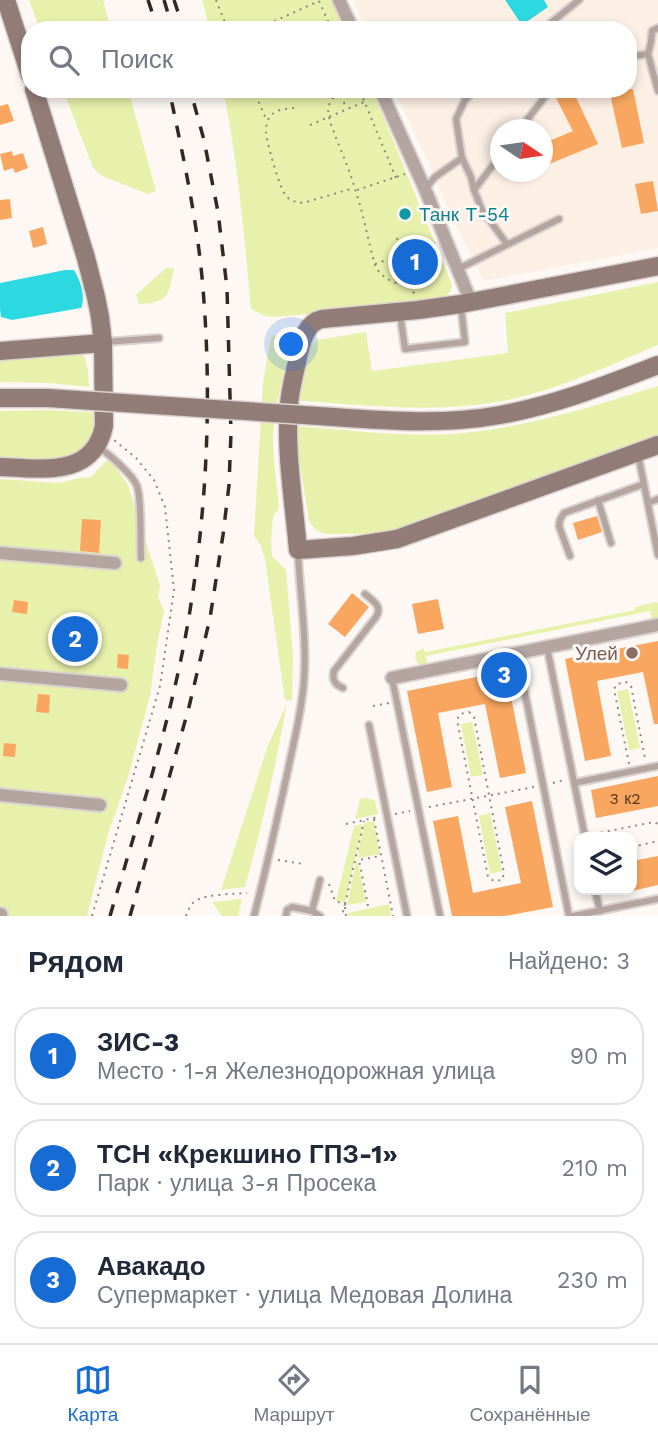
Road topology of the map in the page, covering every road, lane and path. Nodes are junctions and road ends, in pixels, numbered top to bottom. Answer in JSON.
{"nodes":[{"id":1,"x":6,"y":0,"type":"edge"},
{"id":2,"x":216,"y":0,"type":"edge"},
{"id":3,"x":339,"y":0,"type":"edge"},
{"id":4,"x":579,"y":0,"type":"edge"},
{"id":5,"x":319,"y":1,"type":"edge"},
{"id":6,"x":224,"y":21,"type":"edge"},
{"id":7,"x":276,"y":21,"type":"edge"},
{"id":8,"x":328,"y":21,"type":"edge"},
{"id":9,"x":349,"y":21,"type":"edge"},
{"id":10,"x":553,"y":21,"type":"edge"},
{"id":11,"x":658,"y":28,"type":"edge"},
{"id":12,"x":21,"y":47,"type":"edge"},
{"id":13,"x":648,"y":54,"type":"junction"},
{"id":14,"x":637,"y":56,"type":"edge"},
{"id":15,"x":658,"y":91,"type":"edge"},
{"id":16,"x":37,"y":98,"type":"edge"},
{"id":17,"x":258,"y":98,"type":"edge"},
{"id":18,"x":333,"y":98,"type":"edge"},
{"id":19,"x":342,"y":98,"type":"edge"},
{"id":20,"x":362,"y":98,"type":"edge"},
{"id":21,"x":384,"y":98,"type":"edge"},
{"id":22,"x":467,"y":98,"type":"edge"},
{"id":23,"x":544,"y":98,"type":"edge"},
{"id":24,"x":365,"y":102,"type":"junction"},
{"id":25,"x":294,"y":108,"type":"dead end"},
{"id":26,"x":347,"y":109,"type":"junction"},
{"id":27,"x":329,"y":117,"type":"junction"},
{"id":28,"x":528,"y":119,"type":"edge"},
{"id":29,"x":268,"y":122,"type":"junction"},
{"id":30,"x":310,"y":125,"type":"dead end"},
{"id":31,"x":461,"y":158,"type":"junction"},
{"id":32,"x":417,"y":169,"type":"junction"},
{"id":33,"x":490,"y":169,"type":"edge"},
{"id":34,"x":396,"y":178,"type":"junction"},
{"id":35,"x":356,"y":189,"type":"junction"},
{"id":36,"x":425,"y":189,"type":"junction"},
{"id":37,"x":474,"y":190,"type":"junction"},
{"id":38,"x":559,"y":219,"type":"dead end"},
{"id":39,"x":397,"y":238,"type":"dead end"},
{"id":40,"x":446,"y":240,"type":"junction"},
{"id":41,"x":507,"y":244,"type":"junction"},
{"id":42,"x":429,"y":246,"type":"junction"},
{"id":43,"x":402,"y":255,"type":"junction"},
{"id":44,"x":375,"y":264,"type":"junction"},
{"id":45,"x":658,"y":266,"type":"edge"},
{"id":46,"x":458,"y":269,"type":"junction"},
{"id":47,"x":411,"y":282,"type":"junction"},
{"id":48,"x":466,"y":303,"type":"junction"},
{"id":49,"x":418,"y":305,"type":"dead end"},
{"id":50,"x":400,"y":312,"type":"junction"},
{"id":51,"x":159,"y":338,"type":"dead end"},
{"id":52,"x":103,"y":342,"type":"junction"},
{"id":53,"x":0,"y":351,"type":"edge"},
{"id":54,"x":658,"y":365,"type":"edge"},
{"id":55,"x":0,"y":398,"type":"edge"},
{"id":56,"x":104,"y":442,"type":"junction"},
{"id":57,"x":658,"y":445,"type":"edge"},
{"id":58,"x":638,"y":452,"type":"junction"},
{"id":59,"x":0,"y":467,"type":"edge"},
{"id":60,"x":644,"y":484,"type":"junction"},
{"id":61,"x":658,"y":499,"type":"edge"},
{"id":62,"x":598,"y":500,"type":"junction"},
{"id":63,"x":648,"y":503,"type":"junction"},
{"id":64,"x":611,"y":543,"type":"dead end"},
{"id":65,"x":298,"y":550,"type":"junction"},
{"id":66,"x":0,"y":553,"type":"edge"},
{"id":67,"x":658,"y":555,"type":"edge"},
{"id":68,"x":570,"y":556,"type":"dead end"},
{"id":69,"x":141,"y":558,"type":"dead end"},
{"id":70,"x":115,"y":563,"type":"dead end"},
{"id":71,"x":365,"y":594,"type":"dead end"},
{"id":72,"x":658,"y":625,"type":"edge"},
{"id":73,"x":547,"y":647,"type":"junction"},
{"id":74,"x":517,"y":653,"type":"junction"},
{"id":75,"x":0,"y":674,"type":"edge"},
{"id":76,"x":392,"y":678,"type":"joint"},
{"id":77,"x":121,"y":685,"type":"dead end"},
{"id":78,"x":343,"y":688,"type":"dead end"},
{"id":79,"x":397,"y":701,"type":"junction"},
{"id":80,"x":373,"y":706,"type":"dead end"},
{"id":81,"x":369,"y":725,"type":"dead end"},
{"id":82,"x":658,"y":766,"type":"edge"},
{"id":83,"x":647,"y":768,"type":"junction"},
{"id":84,"x":631,"y":772,"type":"junction"},
{"id":85,"x":574,"y":781,"type":"junction"},
{"id":86,"x":543,"y":785,"type":"junction"},
{"id":87,"x":0,"y":795,"type":"edge"},
{"id":88,"x":489,"y":795,"type":"junction"},
{"id":89,"x":472,"y":799,"type":"junction"},
{"id":90,"x":100,"y":805,"type":"dead end"},
{"id":91,"x":418,"y":810,"type":"junction"},
{"id":92,"x":387,"y":816,"type":"junction"},
{"id":93,"x":374,"y":818,"type":"junction"},
{"id":94,"x":364,"y":820,"type":"junction"},
{"id":95,"x":346,"y":824,"type":"dead end"},
{"id":96,"x":658,"y":824,"type":"edge"},
{"id":97,"x":584,"y":832,"type":"edge"},
{"id":98,"x":608,"y":832,"type":"edge"},
{"id":99,"x":658,"y":841,"type":"edge"},
{"id":100,"x":637,"y":846,"type":"edge"},
{"id":101,"x":357,"y":852,"type":"junction"},
{"id":102,"x":381,"y":855,"type":"junction"},
{"id":103,"x":278,"y":860,"type":"dead end"},
{"id":104,"x":359,"y":860,"type":"junction"},
{"id":105,"x":303,"y":864,"type":"dead end"},
{"id":106,"x":324,"y":880,"type":"joint"},
{"id":107,"x":247,"y":893,"type":"dead end"},
{"id":108,"x":596,"y":895,"type":"edge"},
{"id":109,"x":658,"y":899,"type":"edge"},
{"id":110,"x":345,"y":905,"type":"junction"},
{"id":111,"x":368,"y":906,"type":"dead end"},
{"id":112,"x":312,"y":911,"type":"junction"},
{"id":113,"x":600,"y":911,"type":"junction"},
{"id":114,"x":92,"y":916,"type":"edge"},
{"id":115,"x":186,"y":916,"type":"edge"},
{"id":116,"x":254,"y":916,"type":"edge"},
{"id":117,"x":286,"y":916,"type":"edge"},
{"id":118,"x":320,"y":916,"type":"edge"},
{"id":119,"x":344,"y":916,"type":"edge"},
{"id":120,"x":393,"y":916,"type":"edge"},
{"id":121,"x":407,"y":916,"type":"edge"},
{"id":122,"x":440,"y":916,"type":"edge"},
{"id":123,"x":571,"y":916,"type":"edge"}],
"edges":[{"from":1,"to":12,"type":"street"},
{"from":2,"to":6,"type":"path"},
{"from":3,"to":9,"type":"street"},
{"from":4,"to":10,"type":"lane"},
{"from":5,"to":7,"type":"path"},
{"from":5,"to":8,"type":"path"},
{"from":11,"to":13,"type":"lane"},
{"from":13,"to":14,"type":"lane"},
{"from":13,"to":15,"type":"lane"},
{"from":16,"to":52,"type":"street"},
{"from":17,"to":29,"type":"path"},
{"from":18,"to":27,"type":"path"},
{"from":19,"to":26,"type":"path"},
{"from":20,"to":24,"type":"path"},
{"from":21,"to":32,"type":"street"},
{"from":22,"to":31,"type":"lane"},
{"from":23,"to":28,"type":"lane"},
{"from":24,"to":26,"type":"path"},
{"from":24,"to":34,"type":"path"},
{"from":25,"to":29,"type":"path"},
{"from":26,"to":27,"type":"path"},
{"from":27,"to":30,"type":"path"},
{"from":27,"to":35,"type":"path"},
{"from":29,"to":35,"type":"path"},
{"from":31,"to":36,"type":"lane"},
{"from":31,"to":37,"type":"lane"},
{"from":32,"to":34,"type":"path"},
{"from":32,"to":36,"type":"street"},
{"from":33,"to":37,"type":"lane"},
{"from":34,"to":35,"type":"path"},
{"from":35,"to":44,"type":"path"},
{"from":36,"to":40,"type":"street"},
{"from":37,"to":41,"type":"lane"},
{"from":38,"to":41,"type":"lane"},
{"from":39,"to":43,"type":"path"},
{"from":40,"to":42,"type":"path"},
{"from":40,"to":46,"type":"street"},
{"from":41,"to":46,"type":"lane"},
{"from":42,"to":43,"type":"path"},
{"from":42,"to":47,"type":"path"},
{"from":43,"to":44,"type":"path"},
{"from":43,"to":47,"type":"path"},
{"from":44,"to":47,"type":"path"},
{"from":45,"to":48,"type":"street"},
{"from":46,"to":48,"type":"street"},
{"from":47,"to":49,"type":"path"},
{"from":48,"to":50,"type":"street"},
{"from":48,"to":50,"type":"lane"},
{"from":50,"to":65,"type":"street"},
{"from":51,"to":52,"type":"lane"},
{"from":52,"to":53,"type":"street"},
{"from":52,"to":56,"type":"street"},
{"from":54,"to":55,"type":"street","bridge":true},
{"from":56,"to":59,"type":"street"},
{"from":56,"to":69,"type":"lane"},
{"from":56,"to":114,"type":"path"},
{"from":57,"to":58,"type":"street"},
{"from":58,"to":60,"type":"lane"},
{"from":58,"to":65,"type":"street"},
{"from":60,"to":62,"type":"lane"},
{"from":60,"to":63,"type":"lane"},
{"from":61,"to":63,"type":"lane"},
{"from":62,"to":64,"type":"lane"},
{"from":62,"to":68,"type":"lane"},
{"from":63,"to":67,"type":"lane"},
{"from":65,"to":116,"type":"lane"},
{"from":66,"to":70,"type":"street"},
{"from":71,"to":78,"type":"lane"},
{"from":72,"to":73,"type":"street"},
{"from":73,"to":74,"type":"street"},
{"from":73,"to":85,"type":"lane"},
{"from":74,"to":76,"type":"street"},
{"from":74,"to":86,"type":"lane"},
{"from":75,"to":77,"type":"street"},
{"from":76,"to":79,"type":"lane"},
{"from":79,"to":80,"type":"path"},
{"from":79,"to":91,"type":"lane"},
{"from":81,"to":92,"type":"lane"},
{"from":82,"to":83,"type":"lane"},
{"from":83,"to":84,"type":"lane"},
{"from":83,"to":84,"type":"path"},
{"from":84,"to":85,"type":"lane"},
{"from":85,"to":86,"type":"path"},
{"from":85,"to":97,"type":"lane"},
{"from":86,"to":88,"type":"path"},
{"from":86,"to":123,"type":"lane"},
{"from":87,"to":90,"type":"street"},
{"from":88,"to":89,"type":"path"},
{"from":88,"to":89,"type":"path"},
{"from":88,"to":89,"type":"path"},
{"from":89,"to":91,"type":"path"},
{"from":91,"to":92,"type":"path"},
{"from":91,"to":122,"type":"lane"},
{"from":92,"to":93,"type":"path"},
{"from":92,"to":121,"type":"lane"},
{"from":93,"to":94,"type":"path"},
{"from":93,"to":102,"type":"path"},
{"from":94,"to":95,"type":"path"},
{"from":94,"to":101,"type":"path"},
{"from":96,"to":98,"type":"path"},
{"from":99,"to":100,"type":"path"},
{"from":101,"to":104,"type":"path"},
{"from":101,"to":110,"type":"path"},
{"from":102,"to":104,"type":"path"},
{"from":102,"to":120,"type":"path"},
{"from":103,"to":105,"type":"path"},
{"from":104,"to":111,"type":"path"},
{"from":106,"to":110,"type":"path"},
{"from":106,"to":112,"type":"lane"},
{"from":107,"to":115,"type":"path"},
{"from":108,"to":113,"type":"lane"},
{"from":109,"to":113,"type":"lane"},
{"from":110,"to":119,"type":"path"},
{"from":112,"to":117,"type":"lane"},
{"from":112,"to":118,"type":"lane"},
{"from":113,"to":123,"type":"lane"}]}
